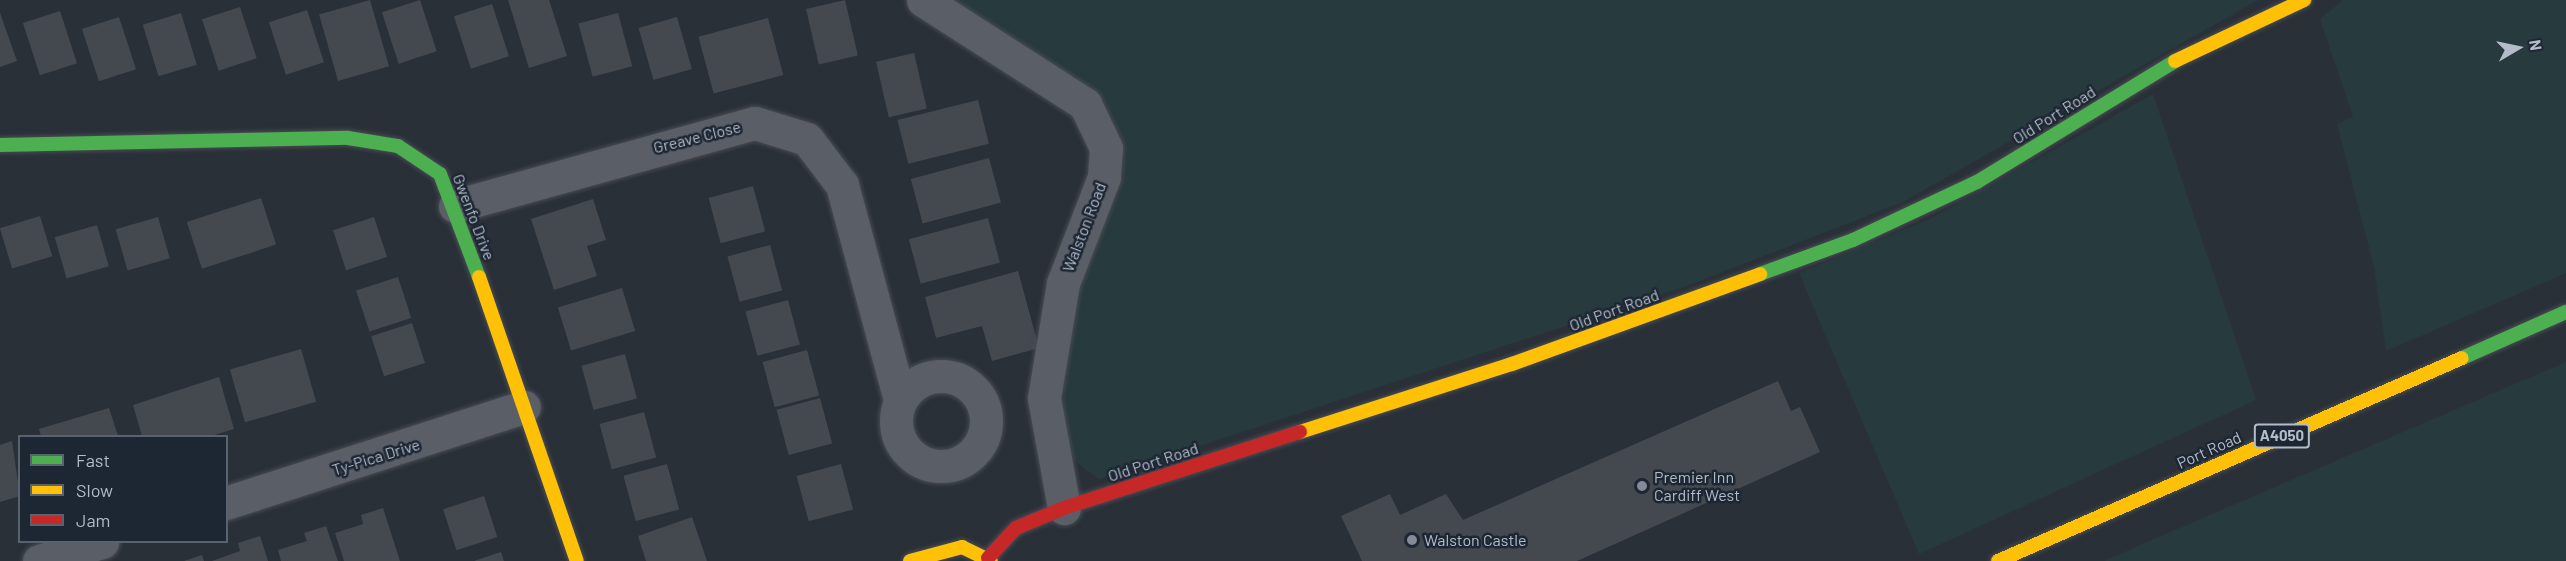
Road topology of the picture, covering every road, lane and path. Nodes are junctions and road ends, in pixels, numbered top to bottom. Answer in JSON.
{"nodes":[{"id":1,"x":923,"y":0,"type":"edge"},
{"id":2,"x":2304,"y":0,"type":"edge"},
{"id":3,"x":0,"y":145,"type":"edge"},
{"id":4,"x":455,"y":206,"type":"junction"},
{"id":5,"x":2566,"y":312,"type":"edge"},
{"id":6,"x":900,"y":400,"type":"dead end"},
{"id":7,"x":524,"y":407,"type":"junction"},
{"id":8,"x":228,"y":502,"type":"edge"},
{"id":9,"x":1064,"y":508,"type":"junction"},
{"id":10,"x":99,"y":543,"type":"edge"},
{"id":11,"x":989,"y":560,"type":"edge"},
{"id":12,"x":39,"y":561,"type":"edge"},
{"id":13,"x":577,"y":561,"type":"edge"},
{"id":14,"x":910,"y":561,"type":"edge"},
{"id":15,"x":1998,"y":561,"type":"edge"}],
"edges":[{"from":1,"to":9,"type":"street","name":"Walston Road"},
{"from":2,"to":9,"type":"street","name":"Old Port Road"},
{"from":3,"to":4,"type":"street","name":"Gwenfo Drive"},
{"from":4,"to":6,"type":"street","name":"Greave Close"},
{"from":4,"to":7,"type":"street","name":"Gwenfo Drive"},
{"from":5,"to":15,"type":"street","name":"Port Road","number":"A4050"},
{"from":7,"to":8,"type":"street","name":"Ty-Pica Drive"},
{"from":7,"to":13,"type":"street","name":"Gwenfo Drive"},
{"from":9,"to":11,"type":"street","name":"Old Port Road"},
{"from":10,"to":12,"type":"street"},
{"from":11,"to":14,"type":"street","name":"Old Port Road"}]}
